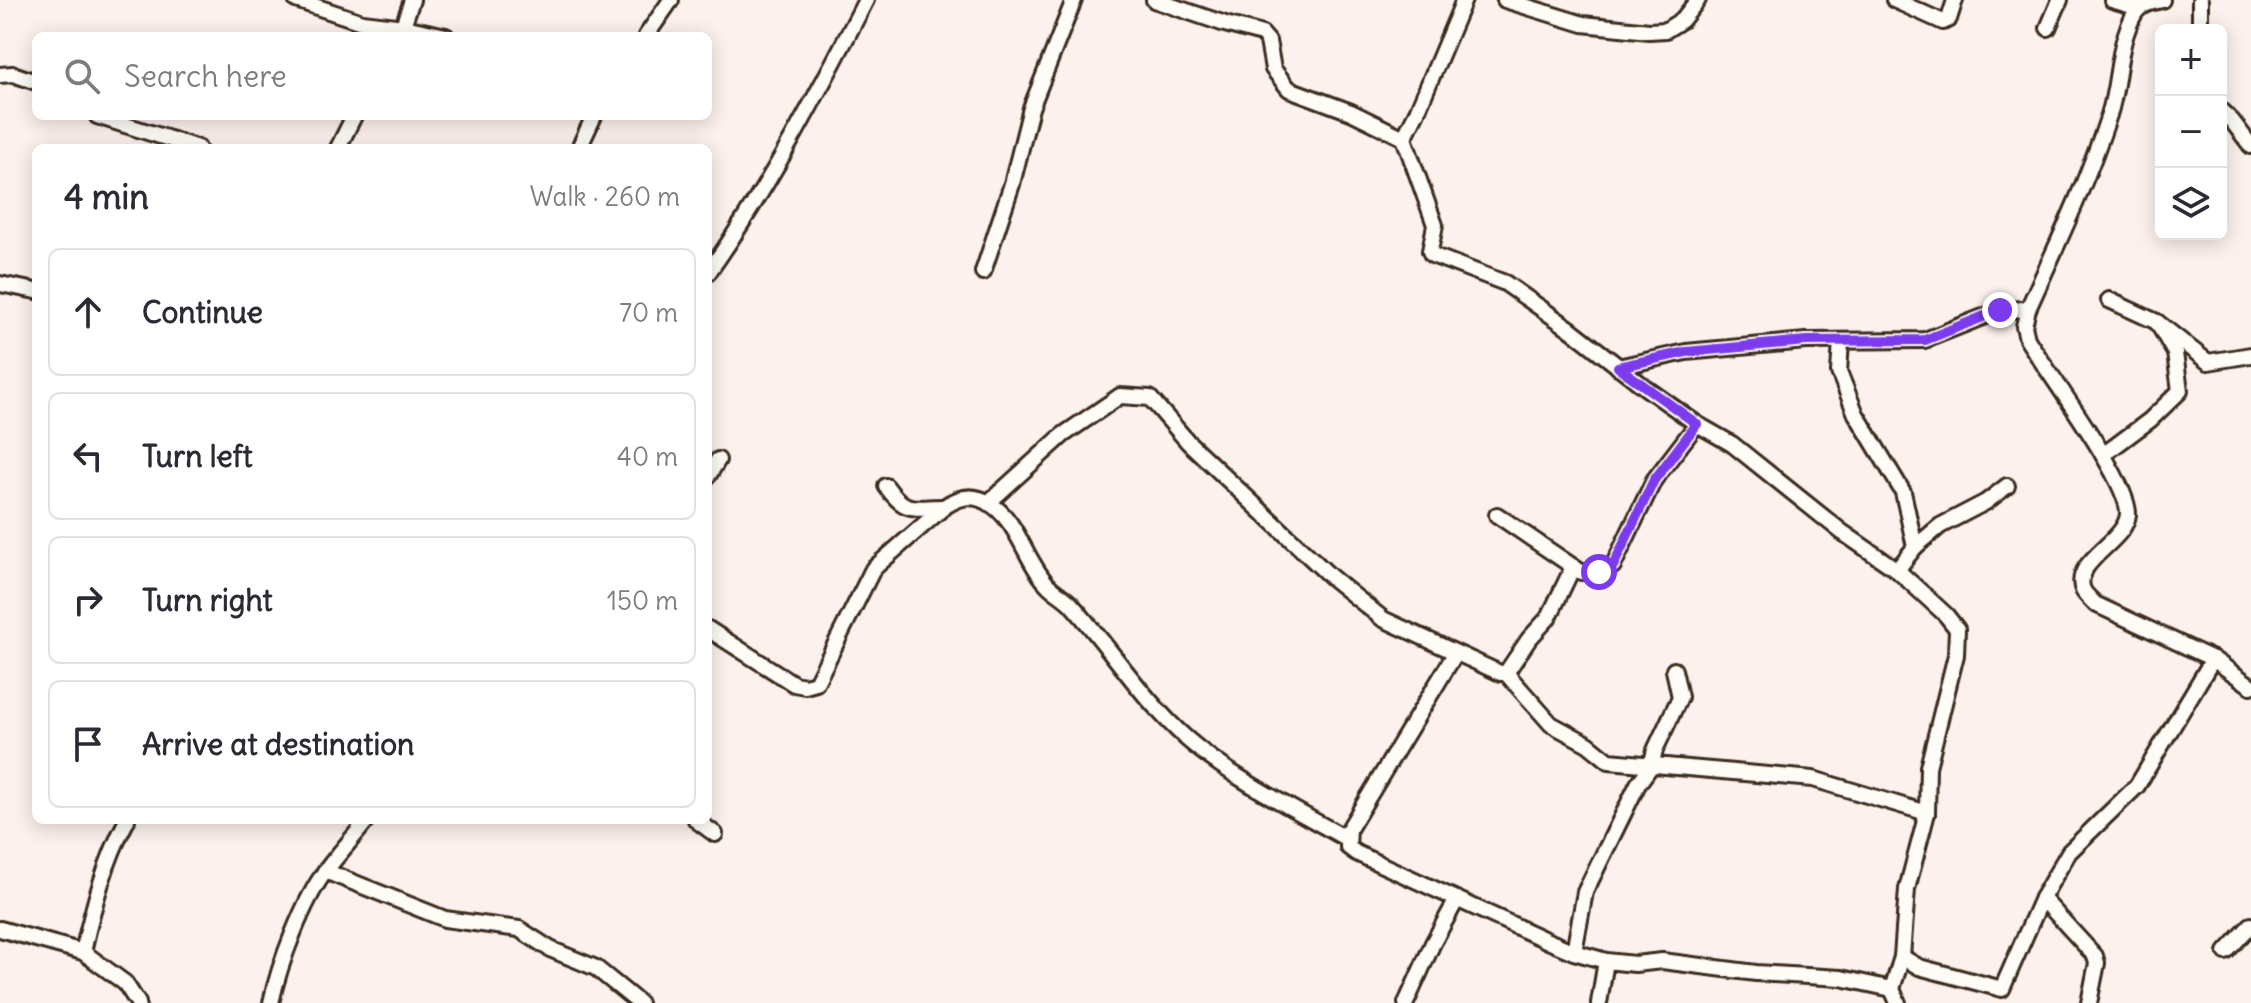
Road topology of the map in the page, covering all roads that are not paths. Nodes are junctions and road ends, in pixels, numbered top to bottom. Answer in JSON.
{"nodes":[{"id":1,"x":296,"y":0,"type":"edge"},
{"id":2,"x":412,"y":0,"type":"edge"},
{"id":3,"x":671,"y":0,"type":"edge"},
{"id":4,"x":866,"y":0,"type":"edge"},
{"id":5,"x":1074,"y":0,"type":"edge"},
{"id":6,"x":1154,"y":0,"type":"edge"},
{"id":7,"x":1464,"y":0,"type":"edge"},
{"id":8,"x":1505,"y":0,"type":"edge"},
{"id":9,"x":1698,"y":0,"type":"edge"},
{"id":10,"x":1894,"y":0,"type":"edge"},
{"id":11,"x":1955,"y":0,"type":"edge"},
{"id":12,"x":2060,"y":0,"type":"edge"},
{"id":13,"x":2112,"y":0,"type":"edge"},
{"id":14,"x":2162,"y":0,"type":"edge"},
{"id":15,"x":2200,"y":0,"type":"edge"},
{"id":16,"x":2139,"y":8,"type":"junction"},
{"id":17,"x":2200,"y":24,"type":"edge"},
{"id":18,"x":2048,"y":28,"type":"dead end"},
{"id":19,"x":402,"y":32,"type":"edge"},
{"id":20,"x":649,"y":32,"type":"edge"},
{"id":21,"x":0,"y":75,"type":"edge"},
{"id":22,"x":32,"y":81,"type":"edge"},
{"id":23,"x":2227,"y":116,"type":"edge"},
{"id":24,"x":110,"y":120,"type":"edge"},
{"id":25,"x":352,"y":120,"type":"edge"},
{"id":26,"x":592,"y":120,"type":"edge"},
{"id":27,"x":1404,"y":138,"type":"junction"},
{"id":28,"x":185,"y":144,"type":"edge"},
{"id":29,"x":340,"y":144,"type":"edge"},
{"id":30,"x":581,"y":144,"type":"edge"},
{"id":31,"x":2251,"y":146,"type":"edge"},
{"id":32,"x":712,"y":268,"type":"edge"},
{"id":33,"x":983,"y":272,"type":"dead end"},
{"id":34,"x":0,"y":284,"type":"edge"},
{"id":35,"x":32,"y":290,"type":"edge"},
{"id":36,"x":2109,"y":300,"type":"dead end"},
{"id":37,"x":2028,"y":309,"type":"junction"},
{"id":38,"x":2157,"y":322,"type":"junction"},
{"id":39,"x":1841,"y":341,"type":"junction"},
{"id":40,"x":2251,"y":355,"type":"edge"},
{"id":41,"x":1618,"y":367,"type":"junction"},
{"id":42,"x":1697,"y":424,"type":"junction"},
{"id":43,"x":2103,"y":455,"type":"junction"},
{"id":44,"x":718,"y":460,"type":"dead end"},
{"id":45,"x":712,"y":470,"type":"edge"},
{"id":46,"x":886,"y":486,"type":"dead end"},
{"id":47,"x":2007,"y":486,"type":"dead end"},
{"id":48,"x":988,"y":503,"type":"junction"},
{"id":49,"x":944,"y":507,"type":"junction"},
{"id":50,"x":1497,"y":515,"type":"dead end"},
{"id":51,"x":1915,"y":547,"type":"junction"},
{"id":52,"x":1573,"y":567,"type":"junction"},
{"id":53,"x":1897,"y":570,"type":"junction"},
{"id":54,"x":712,"y":632,"type":"edge"},
{"id":55,"x":1455,"y":654,"type":"junction"},
{"id":56,"x":2213,"y":659,"type":"junction"},
{"id":57,"x":1674,"y":670,"type":"dead end"},
{"id":58,"x":1506,"y":673,"type":"junction"},
{"id":59,"x":2251,"y":686,"type":"edge"},
{"id":60,"x":1651,"y":766,"type":"junction"},
{"id":61,"x":1927,"y":813,"type":"junction"},
{"id":62,"x":125,"y":824,"type":"edge"},
{"id":63,"x":364,"y":824,"type":"edge"},
{"id":64,"x":701,"y":824,"type":"edge"},
{"id":65,"x":715,"y":834,"type":"dead end"},
{"id":66,"x":1347,"y":839,"type":"junction"},
{"id":67,"x":325,"y":871,"type":"junction"},
{"id":68,"x":2042,"y":898,"type":"junction"},
{"id":69,"x":1457,"y":899,"type":"junction"},
{"id":70,"x":0,"y":929,"type":"edge"},
{"id":71,"x":2248,"y":933,"type":"edge"},
{"id":72,"x":83,"y":952,"type":"junction"},
{"id":73,"x":1574,"y":952,"type":"junction"},
{"id":74,"x":2226,"y":952,"type":"dead end"},
{"id":75,"x":1902,"y":957,"type":"junction"},
{"id":76,"x":1606,"y":961,"type":"junction"},
{"id":77,"x":1895,"y":996,"type":"edge"},
{"id":78,"x":138,"y":1003,"type":"edge"},
{"id":79,"x":271,"y":1003,"type":"edge"},
{"id":80,"x":639,"y":1003,"type":"edge"},
{"id":81,"x":1406,"y":1003,"type":"edge"},
{"id":82,"x":1599,"y":1003,"type":"edge"},
{"id":83,"x":2089,"y":1003,"type":"edge"}],
"edges":[{"from":1,"to":19,"type":"street"},
{"from":2,"to":19,"type":"street"},
{"from":3,"to":20,"type":"street"},
{"from":4,"to":32,"type":"street"},
{"from":5,"to":33,"type":"street"},
{"from":6,"to":27,"type":"street"},
{"from":7,"to":27,"type":"street"},
{"from":8,"to":9,"type":"street"},
{"from":10,"to":11,"type":"street"},
{"from":12,"to":18,"type":"street"},
{"from":13,"to":16,"type":"street"},
{"from":14,"to":16,"type":"street"},
{"from":15,"to":17,"type":"street"},
{"from":16,"to":37,"type":"street"},
{"from":21,"to":22,"type":"street"},
{"from":23,"to":31,"type":"street"},
{"from":24,"to":28,"type":"street"},
{"from":25,"to":29,"type":"street"},
{"from":26,"to":30,"type":"street"},
{"from":27,"to":41,"type":"street"},
{"from":34,"to":35,"type":"street"},
{"from":36,"to":38,"type":"street"},
{"from":37,"to":39,"type":"street"},
{"from":37,"to":43,"type":"street"},
{"from":38,"to":40,"type":"street"},
{"from":38,"to":43,"type":"street"},
{"from":39,"to":41,"type":"street"},
{"from":39,"to":51,"type":"street"},
{"from":41,"to":42,"type":"street"},
{"from":42,"to":52,"type":"street"},
{"from":42,"to":53,"type":"street"},
{"from":43,"to":56,"type":"street"},
{"from":44,"to":45,"type":"street"},
{"from":46,"to":49,"type":"street"},
{"from":47,"to":51,"type":"street"},
{"from":48,"to":49,"type":"street"},
{"from":48,"to":55,"type":"street"},
{"from":48,"to":66,"type":"street"},
{"from":49,"to":54,"type":"street"},
{"from":50,"to":52,"type":"street"},
{"from":51,"to":53,"type":"street"},
{"from":52,"to":58,"type":"street"},
{"from":53,"to":61,"type":"street"},
{"from":55,"to":58,"type":"street"},
{"from":55,"to":66,"type":"street"},
{"from":56,"to":59,"type":"street"},
{"from":56,"to":68,"type":"street"},
{"from":57,"to":60,"type":"street"},
{"from":58,"to":60,"type":"street"},
{"from":60,"to":61,"type":"street"},
{"from":60,"to":73,"type":"street"},
{"from":61,"to":75,"type":"street"},
{"from":62,"to":72,"type":"street"},
{"from":63,"to":67,"type":"street"},
{"from":64,"to":65,"type":"street"},
{"from":66,"to":69,"type":"street"},
{"from":67,"to":79,"type":"street"},
{"from":67,"to":80,"type":"street"},
{"from":68,"to":75,"type":"street"},
{"from":68,"to":83,"type":"street"},
{"from":69,"to":73,"type":"street"},
{"from":69,"to":81,"type":"street"},
{"from":70,"to":72,"type":"street"},
{"from":71,"to":74,"type":"street"},
{"from":72,"to":78,"type":"street"},
{"from":73,"to":76,"type":"street"},
{"from":75,"to":77,"type":"street"},
{"from":76,"to":77,"type":"street"},
{"from":76,"to":82,"type":"street"}]}
